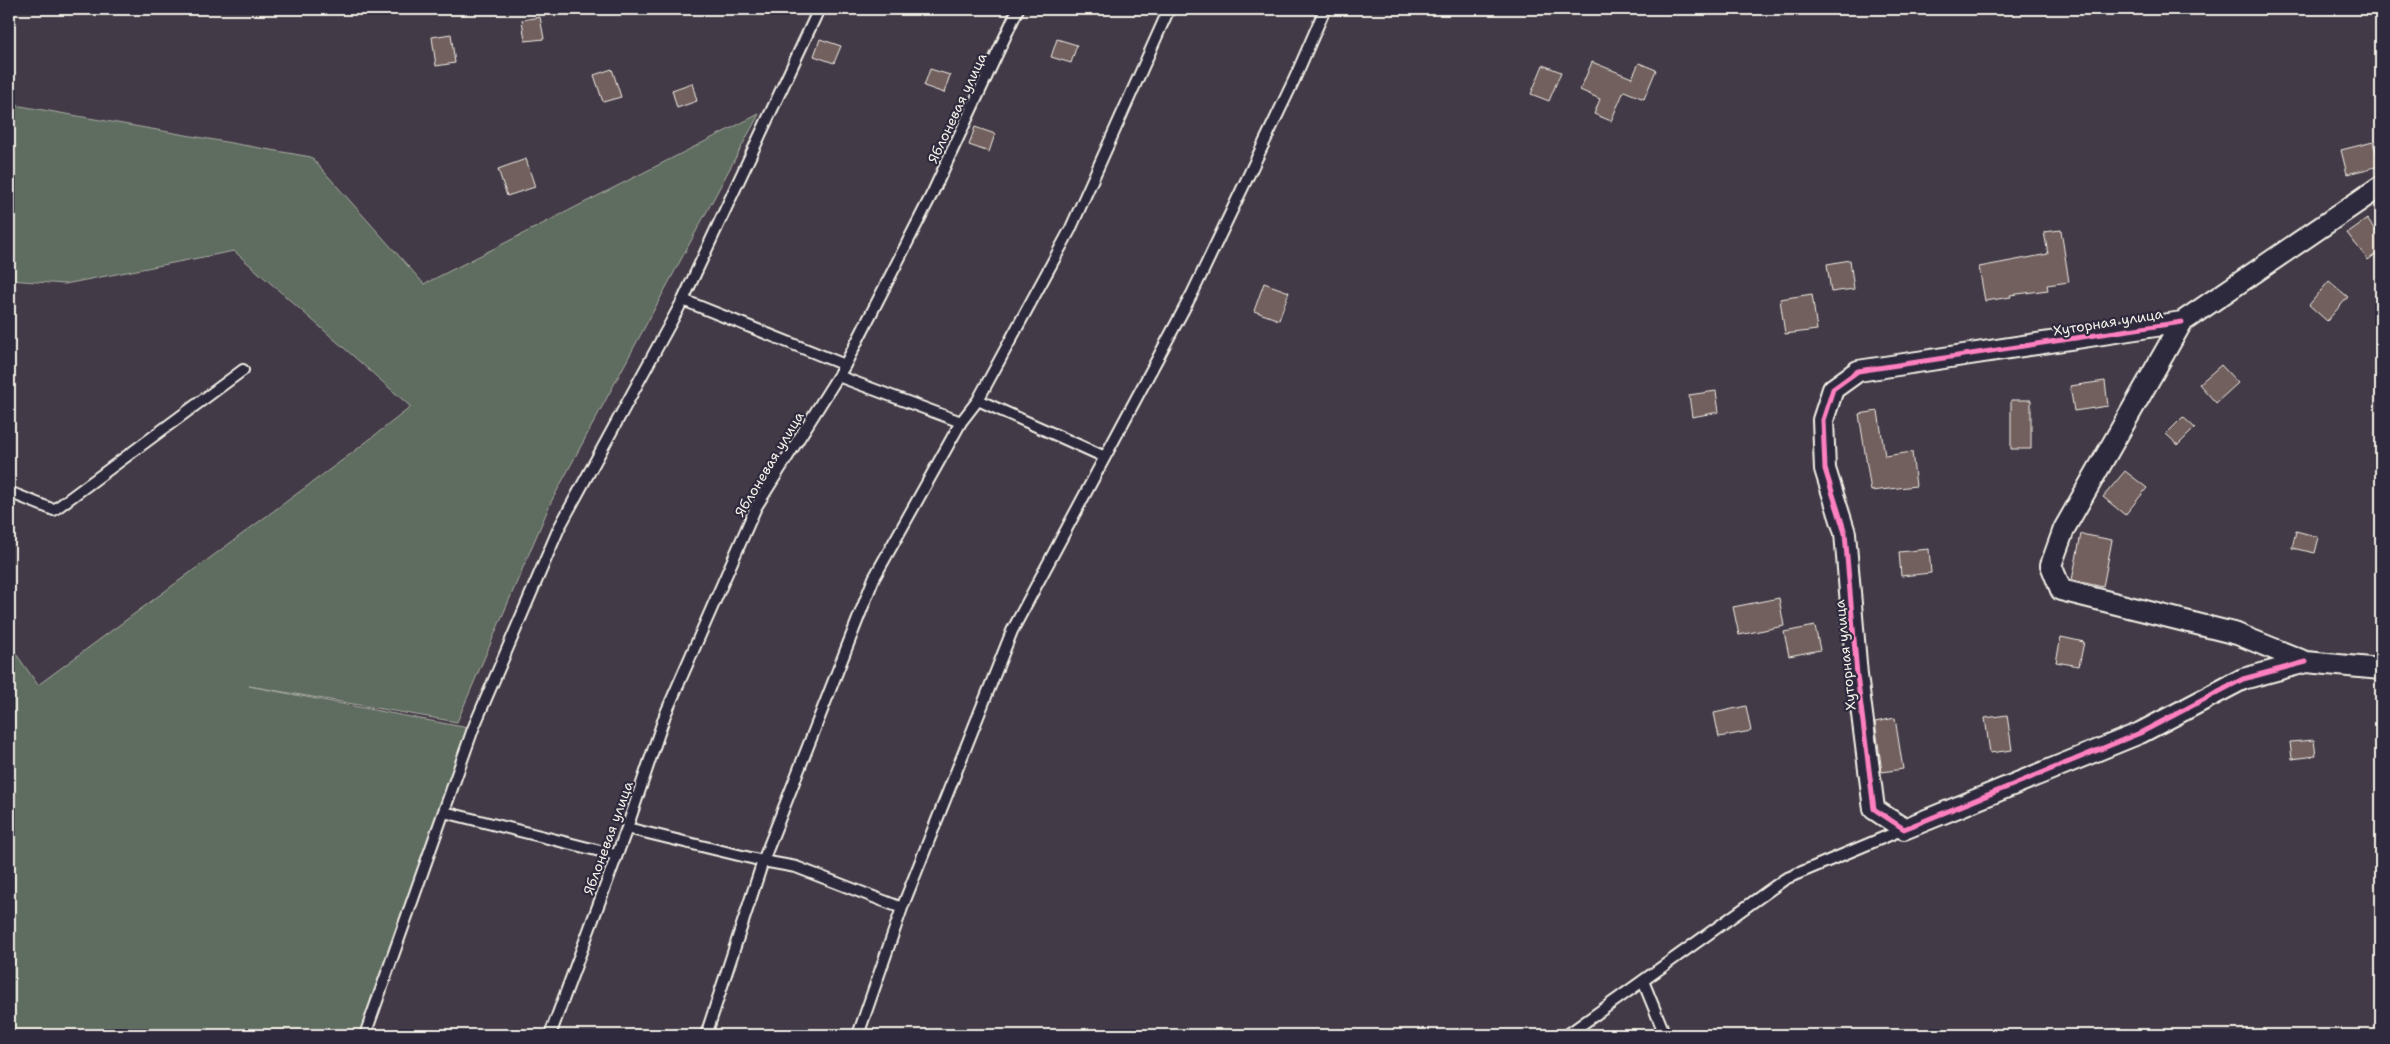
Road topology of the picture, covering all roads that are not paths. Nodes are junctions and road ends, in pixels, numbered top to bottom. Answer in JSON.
{"nodes":[{"id":1,"x":819,"y":9,"type":"edge"},
{"id":2,"x":1018,"y":9,"type":"edge"},
{"id":3,"x":1169,"y":9,"type":"edge"},
{"id":4,"x":1325,"y":9,"type":"edge"},
{"id":5,"x":2381,"y":186,"type":"edge"},
{"id":6,"x":683,"y":300,"type":"junction"},
{"id":7,"x":2182,"y":322,"type":"junction"},
{"id":8,"x":845,"y":365,"type":"junction"},
{"id":9,"x":243,"y":370,"type":"dead end"},
{"id":10,"x":838,"y":376,"type":"junction"},
{"id":11,"x":978,"y":400,"type":"junction"},
{"id":12,"x":961,"y":422,"type":"junction"},
{"id":13,"x":1105,"y":457,"type":"junction"},
{"id":14,"x":9,"y":492,"type":"edge"},
{"id":15,"x":2306,"y":662,"type":"junction"},
{"id":16,"x":2381,"y":669,"type":"edge"},
{"id":17,"x":444,"y":812,"type":"junction"},
{"id":18,"x":627,"y":828,"type":"junction"},
{"id":19,"x":1904,"y":829,"type":"junction"},
{"id":20,"x":616,"y":855,"type":"junction"},
{"id":21,"x":763,"y":862,"type":"junction"},
{"id":22,"x":902,"y":908,"type":"junction"},
{"id":23,"x":1643,"y":981,"type":"junction"},
{"id":24,"x":365,"y":1035,"type":"edge"},
{"id":25,"x":550,"y":1035,"type":"edge"},
{"id":26,"x":706,"y":1035,"type":"edge"},
{"id":27,"x":858,"y":1035,"type":"edge"},
{"id":28,"x":1568,"y":1035,"type":"edge"},
{"id":29,"x":1665,"y":1035,"type":"edge"}],
"edges":[{"from":1,"to":6,"type":"lane"},
{"from":2,"to":8,"type":"lane","name":"Яблоневая улица"},
{"from":3,"to":11,"type":"lane"},
{"from":4,"to":13,"type":"lane"},
{"from":5,"to":7,"type":"street"},
{"from":6,"to":8,"type":"lane"},
{"from":6,"to":17,"type":"lane"},
{"from":7,"to":15,"type":"street"},
{"from":7,"to":19,"type":"street","name":"Хуторная улица"},
{"from":8,"to":10,"type":"lane","name":"Яблоневая улица"},
{"from":9,"to":14,"type":"lane"},
{"from":10,"to":12,"type":"lane"},
{"from":10,"to":18,"type":"lane","name":"Яблоневая улица"},
{"from":11,"to":12,"type":"lane"},
{"from":11,"to":13,"type":"lane"},
{"from":12,"to":21,"type":"lane"},
{"from":13,"to":22,"type":"lane"},
{"from":15,"to":16,"type":"street"},
{"from":15,"to":19,"type":"street"},
{"from":17,"to":20,"type":"lane"},
{"from":17,"to":24,"type":"lane"},
{"from":18,"to":20,"type":"lane","name":"Яблоневая улица"},
{"from":18,"to":21,"type":"lane"},
{"from":19,"to":23,"type":"lane"},
{"from":20,"to":25,"type":"lane","name":"Яблоневая улица"},
{"from":21,"to":22,"type":"lane"},
{"from":21,"to":26,"type":"lane"},
{"from":22,"to":27,"type":"lane"},
{"from":23,"to":28,"type":"lane"},
{"from":23,"to":29,"type":"lane"}]}
